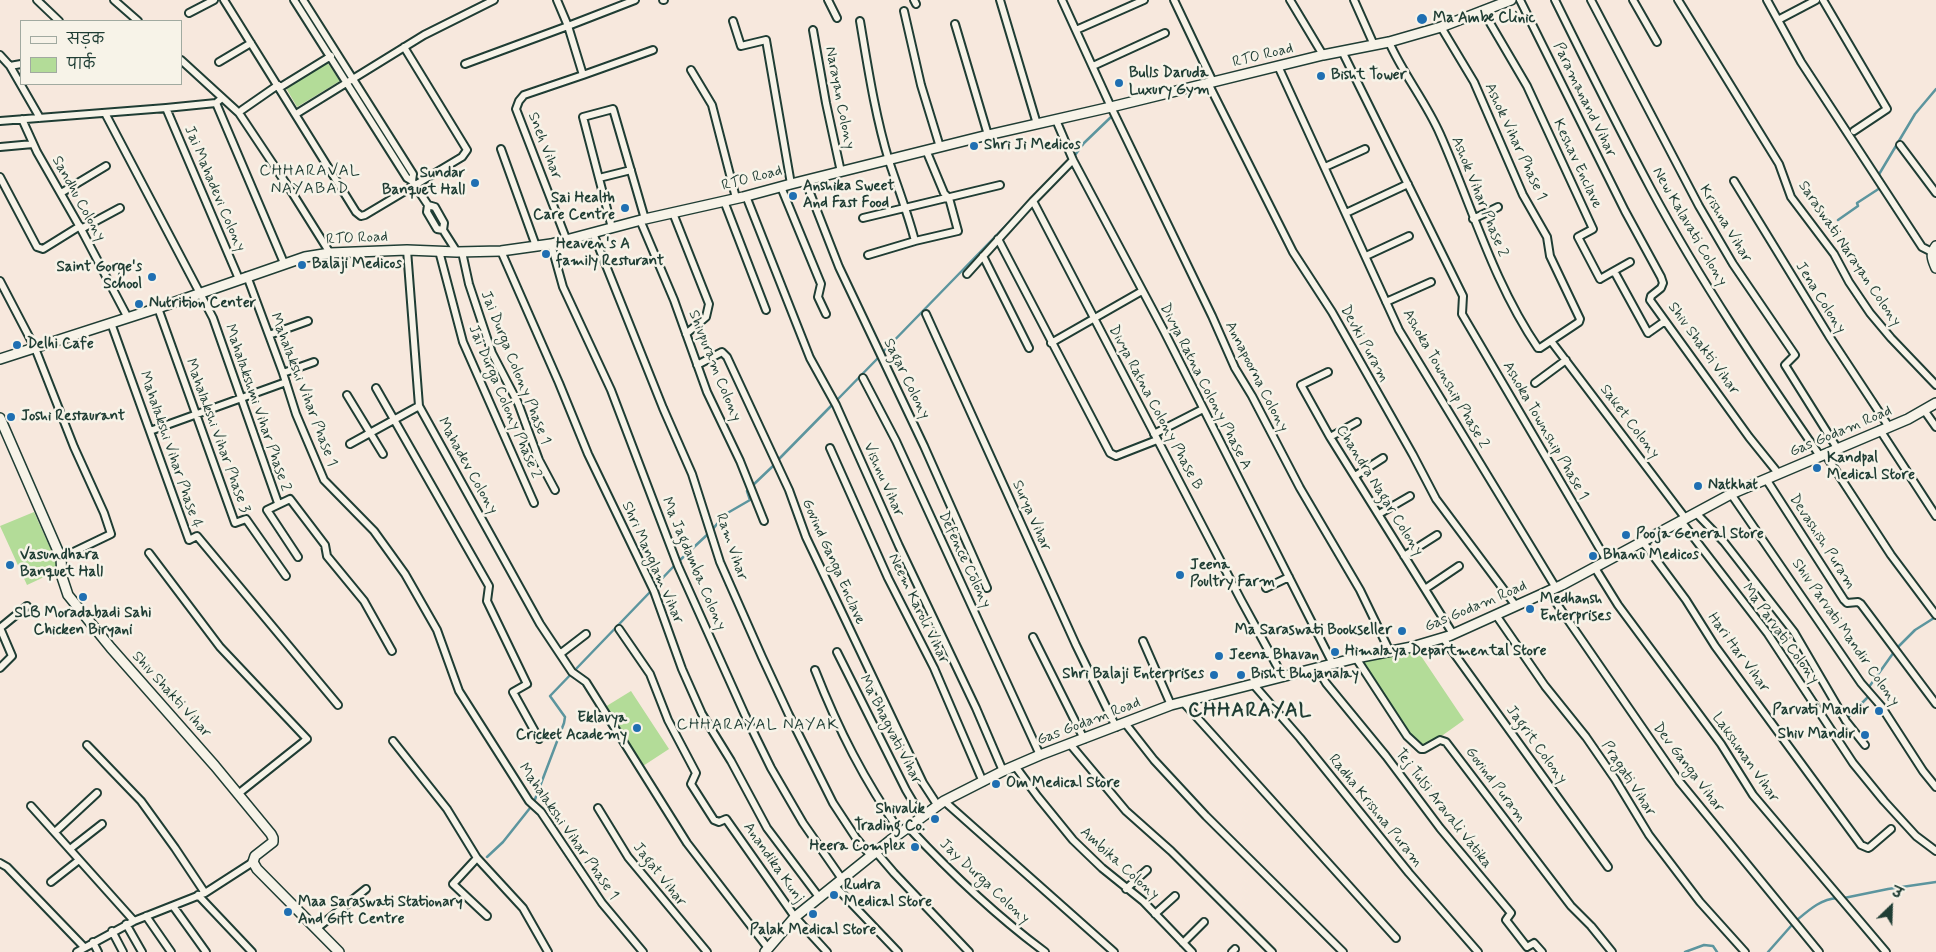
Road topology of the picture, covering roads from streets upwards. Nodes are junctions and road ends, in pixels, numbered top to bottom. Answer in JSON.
{"nodes":[{"id":1,"x":37,"y":0,"type":"edge"},
{"id":2,"x":114,"y":0,"type":"edge"},
{"id":3,"x":214,"y":0,"type":"edge"},
{"id":4,"x":224,"y":0,"type":"edge"},
{"id":5,"x":294,"y":0,"type":"edge"},
{"id":6,"x":494,"y":0,"type":"edge"},
{"id":7,"x":557,"y":0,"type":"edge"},
{"id":8,"x":635,"y":0,"type":"edge"},
{"id":9,"x":828,"y":0,"type":"edge"},
{"id":10,"x":1000,"y":0,"type":"edge"},
{"id":11,"x":1062,"y":0,"type":"edge"},
{"id":12,"x":1144,"y":0,"type":"edge"},
{"id":13,"x":1174,"y":0,"type":"edge"},
{"id":14,"x":1290,"y":0,"type":"edge"},
{"id":15,"x":1354,"y":0,"type":"edge"},
{"id":16,"x":1511,"y":0,"type":"edge"},
{"id":17,"x":1520,"y":0,"type":"edge"},
{"id":18,"x":1555,"y":0,"type":"edge"},
{"id":19,"x":1591,"y":0,"type":"edge"},
{"id":20,"x":1633,"y":0,"type":"edge"},
{"id":21,"x":1678,"y":0,"type":"edge"},
{"id":22,"x":1767,"y":0,"type":"edge"},
{"id":23,"x":1816,"y":0,"type":"edge"},
{"id":24,"x":1823,"y":0,"type":"edge"},
{"id":25,"x":486,"y":2,"type":"edge"},
{"id":26,"x":305,"y":3,"type":"edge"},
{"id":27,"x":1488,"y":6,"type":"edge"},
{"id":28,"x":300,"y":10,"type":"junction"},
{"id":29,"x":904,"y":11,"type":"dead end"},
{"id":30,"x":190,"y":13,"type":"dead end"},
{"id":31,"x":837,"y":18,"type":"dead end"},
{"id":32,"x":58,"y":20,"type":"edge"},
{"id":33,"x":137,"y":20,"type":"edge"},
{"id":34,"x":1778,"y":20,"type":"junction"},
{"id":35,"x":733,"y":21,"type":"dead end"},
{"id":36,"x":860,"y":21,"type":"dead end"},
{"id":37,"x":955,"y":24,"type":"dead end"},
{"id":38,"x":568,"y":26,"type":"junction"},
{"id":39,"x":1441,"y":27,"type":"junction"},
{"id":40,"x":813,"y":30,"type":"dead end"},
{"id":41,"x":1076,"y":30,"type":"junction"},
{"id":42,"x":1165,"y":33,"type":"dead end"},
{"id":43,"x":251,"y":42,"type":"junction"},
{"id":44,"x":1389,"y":42,"type":"junction"},
{"id":45,"x":1657,"y":42,"type":"dead end"},
{"id":46,"x":1374,"y":45,"type":"junction"},
{"id":47,"x":404,"y":47,"type":"junction"},
{"id":48,"x":653,"y":50,"type":"dead end"},
{"id":49,"x":1342,"y":51,"type":"junction"},
{"id":50,"x":336,"y":53,"type":"junction"},
{"id":51,"x":0,"y":55,"type":"edge"},
{"id":52,"x":1323,"y":55,"type":"junction"},
{"id":53,"x":329,"y":57,"type":"junction"},
{"id":54,"x":182,"y":61,"type":"edge"},
{"id":55,"x":219,"y":62,"type":"dead end"},
{"id":56,"x":20,"y":64,"type":"edge"},
{"id":57,"x":465,"y":64,"type":"dead end"},
{"id":58,"x":10,"y":66,"type":"junction"},
{"id":59,"x":1093,"y":66,"type":"junction"},
{"id":60,"x":1278,"y":66,"type":"junction"},
{"id":61,"x":691,"y":70,"type":"dead end"},
{"id":62,"x":583,"y":75,"type":"junction"},
{"id":63,"x":353,"y":79,"type":"junction"},
{"id":64,"x":20,"y":83,"type":"edge"},
{"id":65,"x":346,"y":83,"type":"junction"},
{"id":66,"x":1210,"y":83,"type":"junction"},
{"id":67,"x":21,"y":85,"type":"edge"},
{"id":68,"x":278,"y":86,"type":"junction"},
{"id":69,"x":222,"y":98,"type":"junction"},
{"id":70,"x":216,"y":103,"type":"junction"},
{"id":71,"x":1112,"y":107,"type":"junction"},
{"id":72,"x":166,"y":108,"type":"junction"},
{"id":73,"x":242,"y":110,"type":"dead end"},
{"id":74,"x":105,"y":113,"type":"junction"},
{"id":75,"x":296,"y":114,"type":"junction"},
{"id":76,"x":40,"y":118,"type":"junction"},
{"id":77,"x":22,"y":119,"type":"junction"},
{"id":78,"x":1056,"y":120,"type":"junction"},
{"id":79,"x":0,"y":121,"type":"edge"},
{"id":80,"x":1038,"y":124,"type":"junction"},
{"id":81,"x":1854,"y":131,"type":"dead end"},
{"id":82,"x":988,"y":135,"type":"junction"},
{"id":83,"x":33,"y":144,"type":"junction"},
{"id":84,"x":1900,"y":145,"type":"dead end"},
{"id":85,"x":0,"y":147,"type":"edge"},
{"id":86,"x":940,"y":147,"type":"junction"},
{"id":87,"x":501,"y":149,"type":"dead end"},
{"id":88,"x":1365,"y":149,"type":"dead end"},
{"id":89,"x":926,"y":150,"type":"junction"},
{"id":90,"x":889,"y":159,"type":"junction"},
{"id":91,"x":1074,"y":160,"type":"junction"},
{"id":92,"x":106,"y":166,"type":"dead end"},
{"id":93,"x":1325,"y":167,"type":"junction"},
{"id":94,"x":631,"y":170,"type":"junction"},
{"id":95,"x":842,"y":172,"type":"junction"},
{"id":96,"x":0,"y":177,"type":"edge"},
{"id":97,"x":599,"y":178,"type":"junction"},
{"id":98,"x":805,"y":180,"type":"junction"},
{"id":99,"x":1734,"y":181,"type":"dead end"},
{"id":100,"x":414,"y":182,"type":"junction"},
{"id":101,"x":791,"y":184,"type":"junction"},
{"id":102,"x":1408,"y":184,"type":"junction"},
{"id":103,"x":1000,"y":185,"type":"dead end"},
{"id":104,"x":781,"y":186,"type":"junction"},
{"id":105,"x":61,"y":193,"type":"junction"},
{"id":106,"x":1936,"y":193,"type":"edge"},
{"id":107,"x":746,"y":196,"type":"junction"},
{"id":108,"x":736,"y":198,"type":"junction"},
{"id":109,"x":949,"y":198,"type":"junction"},
{"id":110,"x":724,"y":201,"type":"junction"},
{"id":111,"x":1033,"y":201,"type":"junction"},
{"id":112,"x":428,"y":205,"type":"junction"},
{"id":113,"x":1498,"y":207,"type":"dead end"},
{"id":114,"x":120,"y":208,"type":"dead end"},
{"id":115,"x":906,"y":208,"type":"junction"},
{"id":116,"x":1625,"y":211,"type":"joint"},
{"id":117,"x":673,"y":213,"type":"junction"},
{"id":118,"x":1346,"y":213,"type":"junction"},
{"id":119,"x":440,"y":216,"type":"junction"},
{"id":120,"x":863,"y":218,"type":"dead end"},
{"id":121,"x":1474,"y":219,"type":"junction"},
{"id":122,"x":643,"y":220,"type":"junction"},
{"id":123,"x":433,"y":221,"type":"junction"},
{"id":124,"x":81,"y":227,"type":"junction"},
{"id":125,"x":612,"y":228,"type":"junction"},
{"id":126,"x":443,"y":230,"type":"junction"},
{"id":127,"x":593,"y":233,"type":"junction"},
{"id":128,"x":1408,"y":236,"type":"dead end"},
{"id":129,"x":998,"y":239,"type":"junction"},
{"id":130,"x":567,"y":240,"type":"junction"},
{"id":131,"x":915,"y":241,"type":"junction"},
{"id":132,"x":551,"y":244,"type":"junction"},
{"id":133,"x":536,"y":246,"type":"junction"},
{"id":134,"x":1934,"y":249,"type":"edge"},
{"id":135,"x":407,"y":250,"type":"junction"},
{"id":136,"x":439,"y":251,"type":"junction"},
{"id":137,"x":501,"y":251,"type":"junction"},
{"id":138,"x":459,"y":252,"type":"junction"},
{"id":139,"x":330,"y":253,"type":"junction"},
{"id":140,"x":868,"y":255,"type":"dead end"},
{"id":141,"x":983,"y":256,"type":"junction"},
{"id":142,"x":1366,"y":256,"type":"junction"},
{"id":143,"x":1630,"y":262,"type":"dead end"},
{"id":144,"x":284,"y":263,"type":"junction"},
{"id":145,"x":1936,"y":268,"type":"edge"},
{"id":146,"x":1614,"y":271,"type":"junction"},
{"id":147,"x":967,"y":274,"type":"dead end"},
{"id":148,"x":243,"y":278,"type":"junction"},
{"id":149,"x":0,"y":281,"type":"edge"},
{"id":150,"x":1431,"y":282,"type":"dead end"},
{"id":151,"x":1142,"y":291,"type":"junction"},
{"id":152,"x":201,"y":293,"type":"junction"},
{"id":153,"x":1386,"y":302,"type":"junction"},
{"id":154,"x":158,"y":308,"type":"junction"},
{"id":155,"x":766,"y":310,"type":"dead end"},
{"id":156,"x":826,"y":314,"type":"dead end"},
{"id":157,"x":926,"y":314,"type":"dead end"},
{"id":158,"x":128,"y":318,"type":"junction"},
{"id":159,"x":1093,"y":319,"type":"junction"},
{"id":160,"x":308,"y":321,"type":"dead end"},
{"id":161,"x":1665,"y":321,"type":"junction"},
{"id":162,"x":111,"y":323,"type":"junction"},
{"id":163,"x":686,"y":334,"type":"junction"},
{"id":164,"x":269,"y":336,"type":"junction"},
{"id":165,"x":1551,"y":341,"type":"junction"},
{"id":166,"x":1051,"y":343,"type":"junction"},
{"id":167,"x":35,"y":348,"type":"junction"},
{"id":168,"x":1029,"y":348,"type":"dead end"},
{"id":169,"x":0,"y":359,"type":"edge"},
{"id":170,"x":1566,"y":360,"type":"junction"},
{"id":171,"x":314,"y":362,"type":"dead end"},
{"id":172,"x":697,"y":364,"type":"junction"},
{"id":173,"x":1328,"y":372,"type":"dead end"},
{"id":174,"x":283,"y":373,"type":"junction"},
{"id":175,"x":863,"y":378,"type":"dead end"},
{"id":176,"x":286,"y":382,"type":"junction"},
{"id":177,"x":1535,"y":383,"type":"dead end"},
{"id":178,"x":1936,"y":385,"type":"edge"},
{"id":179,"x":376,"y":388,"type":"dead end"},
{"id":180,"x":347,"y":395,"type":"dead end"},
{"id":181,"x":240,"y":398,"type":"junction"},
{"id":182,"x":1936,"y":403,"type":"edge"},
{"id":183,"x":419,"y":406,"type":"junction"},
{"id":184,"x":1203,"y":409,"type":"junction"},
{"id":185,"x":1924,"y":410,"type":"junction"},
{"id":186,"x":196,"y":413,"type":"junction"},
{"id":187,"x":0,"y":418,"type":"edge"},
{"id":188,"x":394,"y":420,"type":"junction"},
{"id":189,"x":1358,"y":422,"type":"dead end"},
{"id":190,"x":1936,"y":427,"type":"edge"},
{"id":191,"x":1885,"y":428,"type":"junction"},
{"id":192,"x":150,"y":431,"type":"junction"},
{"id":193,"x":370,"y":432,"type":"junction"},
{"id":194,"x":1156,"y":437,"type":"junction"},
{"id":195,"x":1330,"y":437,"type":"junction"},
{"id":196,"x":350,"y":444,"type":"dead end"},
{"id":197,"x":830,"y":448,"type":"dead end"},
{"id":198,"x":1837,"y":448,"type":"junction"},
{"id":199,"x":383,"y":454,"type":"dead end"},
{"id":200,"x":1822,"y":455,"type":"junction"},
{"id":201,"x":1383,"y":458,"type":"dead end"},
{"id":202,"x":1778,"y":474,"type":"junction"},
{"id":203,"x":1355,"y":476,"type":"junction"},
{"id":204,"x":1766,"y":478,"type":"junction"},
{"id":205,"x":555,"y":490,"type":"dead end"},
{"id":206,"x":1731,"y":494,"type":"junction"},
{"id":207,"x":1410,"y":496,"type":"dead end"},
{"id":208,"x":278,"y":503,"type":"junction"},
{"id":209,"x":534,"y":503,"type":"dead end"},
{"id":210,"x":1696,"y":513,"type":"junction"},
{"id":211,"x":1379,"y":514,"type":"junction"},
{"id":212,"x":1936,"y":516,"type":"edge"},
{"id":213,"x":1684,"y":520,"type":"junction"},
{"id":214,"x":764,"y":521,"type":"dead end"},
{"id":215,"x":1437,"y":535,"type":"dead end"},
{"id":216,"x":1643,"y":542,"type":"junction"},
{"id":217,"x":149,"y":553,"type":"dead end"},
{"id":218,"x":1404,"y":556,"type":"junction"},
{"id":219,"x":61,"y":558,"type":"junction"},
{"id":220,"x":298,"y":558,"type":"dead end"},
{"id":221,"x":1608,"y":561,"type":"junction"},
{"id":222,"x":1459,"y":566,"type":"dead end"},
{"id":223,"x":1595,"y":568,"type":"junction"},
{"id":224,"x":286,"y":576,"type":"dead end"},
{"id":225,"x":1289,"y":577,"type":"junction"},
{"id":226,"x":987,"y":588,"type":"dead end"},
{"id":227,"x":1266,"y":588,"type":"dead end"},
{"id":228,"x":1425,"y":589,"type":"junction"},
{"id":229,"x":1552,"y":590,"type":"junction"},
{"id":230,"x":27,"y":606,"type":"dead end"},
{"id":231,"x":1516,"y":606,"type":"junction"},
{"id":232,"x":1496,"y":615,"type":"junction"},
{"id":233,"x":1936,"y":615,"type":"edge"},
{"id":234,"x":0,"y":628,"type":"edge"},
{"id":235,"x":619,"y":629,"type":"dead end"},
{"id":236,"x":586,"y":634,"type":"dead end"},
{"id":237,"x":1453,"y":634,"type":"junction"},
{"id":238,"x":1033,"y":637,"type":"dead end"},
{"id":239,"x":1443,"y":638,"type":"junction"},
{"id":240,"x":1143,"y":641,"type":"dead end"},
{"id":241,"x":392,"y":651,"type":"dead end"},
{"id":242,"x":837,"y":652,"type":"dead end"},
{"id":243,"x":1390,"y":652,"type":"junction"},
{"id":244,"x":560,"y":654,"type":"junction"},
{"id":245,"x":1356,"y":658,"type":"junction"},
{"id":246,"x":1332,"y":664,"type":"junction"},
{"id":247,"x":0,"y":668,"type":"edge"},
{"id":248,"x":1317,"y":668,"type":"junction"},
{"id":249,"x":815,"y":670,"type":"dead end"},
{"id":250,"x":1283,"y":677,"type":"junction"},
{"id":251,"x":1253,"y":684,"type":"junction"},
{"id":252,"x":1183,"y":702,"type":"junction"},
{"id":253,"x":1936,"y":704,"type":"edge"},
{"id":254,"x":338,"y":705,"type":"dead end"},
{"id":255,"x":1171,"y":705,"type":"junction"},
{"id":256,"x":1125,"y":723,"type":"junction"},
{"id":257,"x":1116,"y":727,"type":"junction"},
{"id":258,"x":539,"y":739,"type":"dead end"},
{"id":259,"x":1084,"y":739,"type":"junction"},
{"id":260,"x":394,"y":741,"type":"dead end"},
{"id":261,"x":1070,"y":744,"type":"junction"},
{"id":262,"x":87,"y":745,"type":"dead end"},
{"id":263,"x":1865,"y":746,"type":"dead end"},
{"id":264,"x":1040,"y":755,"type":"junction"},
{"id":265,"x":1015,"y":766,"type":"junction"},
{"id":266,"x":1003,"y":771,"type":"junction"},
{"id":267,"x":983,"y":782,"type":"junction"},
{"id":268,"x":1936,"y":787,"type":"edge"},
{"id":269,"x":97,"y":793,"type":"dead end"},
{"id":270,"x":238,"y":794,"type":"junction"},
{"id":271,"x":941,"y":803,"type":"junction"},
{"id":272,"x":31,"y":806,"type":"dead end"},
{"id":273,"x":598,"y":808,"type":"dead end"},
{"id":274,"x":922,"y":817,"type":"junction"},
{"id":275,"x":102,"y":824,"type":"dead end"},
{"id":276,"x":909,"y":828,"type":"junction"},
{"id":277,"x":1891,"y":829,"type":"dead end"},
{"id":278,"x":55,"y":832,"type":"junction"},
{"id":279,"x":901,"y":834,"type":"junction"},
{"id":280,"x":70,"y":849,"type":"junction"},
{"id":281,"x":1936,"y":850,"type":"edge"},
{"id":282,"x":874,"y":854,"type":"junction"},
{"id":283,"x":477,"y":858,"type":"junction"},
{"id":284,"x":79,"y":860,"type":"junction"},
{"id":285,"x":253,"y":862,"type":"junction"},
{"id":286,"x":0,"y":863,"type":"edge"},
{"id":287,"x":1608,"y":867,"type":"dead end"},
{"id":288,"x":1147,"y":870,"type":"dead end"},
{"id":289,"x":842,"y":878,"type":"junction"},
{"id":290,"x":51,"y":882,"type":"dead end"},
{"id":291,"x":834,"y":885,"type":"junction"},
{"id":292,"x":366,"y":888,"type":"dead end"},
{"id":293,"x":1126,"y":889,"type":"junction"},
{"id":294,"x":202,"y":894,"type":"junction"},
{"id":295,"x":1175,"y":896,"type":"dead end"},
{"id":296,"x":819,"y":897,"type":"junction"},
{"id":297,"x":173,"y":906,"type":"junction"},
{"id":298,"x":1155,"y":914,"type":"junction"},
{"id":299,"x":146,"y":916,"type":"junction"},
{"id":300,"x":487,"y":916,"type":"dead end"},
{"id":301,"x":795,"y":917,"type":"junction"},
{"id":302,"x":134,"y":921,"type":"junction"},
{"id":303,"x":1204,"y":922,"type":"dead end"},
{"id":304,"x":126,"y":924,"type":"junction"},
{"id":305,"x":316,"y":929,"type":"junction"},
{"id":306,"x":112,"y":931,"type":"junction"},
{"id":307,"x":1396,"y":938,"type":"dead end"},
{"id":308,"x":93,"y":942,"type":"junction"},
{"id":309,"x":1183,"y":943,"type":"junction"},
{"id":310,"x":84,"y":947,"type":"junction"},
{"id":311,"x":767,"y":950,"type":"edge"},
{"id":312,"x":77,"y":952,"type":"edge"},
{"id":313,"x":98,"y":952,"type":"edge"},
{"id":314,"x":124,"y":952,"type":"edge"},
{"id":315,"x":142,"y":952,"type":"edge"},
{"id":316,"x":171,"y":952,"type":"edge"},
{"id":317,"x":206,"y":952,"type":"edge"},
{"id":318,"x":252,"y":952,"type":"edge"},
{"id":319,"x":339,"y":952,"type":"edge"},
{"id":320,"x":548,"y":952,"type":"edge"},
{"id":321,"x":643,"y":952,"type":"edge"},
{"id":322,"x":707,"y":952,"type":"edge"},
{"id":323,"x":827,"y":952,"type":"edge"},
{"id":324,"x":898,"y":952,"type":"edge"},
{"id":325,"x":969,"y":952,"type":"edge"},
{"id":326,"x":1045,"y":952,"type":"edge"},
{"id":327,"x":1114,"y":952,"type":"edge"},
{"id":328,"x":1192,"y":952,"type":"edge"},
{"id":329,"x":1272,"y":952,"type":"edge"},
{"id":330,"x":1343,"y":952,"type":"edge"},
{"id":331,"x":1478,"y":952,"type":"edge"},
{"id":332,"x":1542,"y":952,"type":"edge"},
{"id":333,"x":1612,"y":952,"type":"edge"},
{"id":334,"x":1745,"y":952,"type":"edge"},
{"id":335,"x":1819,"y":952,"type":"edge"},
{"id":336,"x":1886,"y":952,"type":"edge"}],
"edges":[{"from":1,"to":32,"type":"street"},
{"from":2,"to":33,"type":"street"},
{"from":3,"to":30,"type":"street"},
{"from":4,"to":43,"type":"street"},
{"from":5,"to":28,"type":"street"},
{"from":6,"to":25,"type":"street"},
{"from":7,"to":38,"type":"street"},
{"from":8,"to":38,"type":"street"},
{"from":9,"to":31,"type":"street"},
{"from":10,"to":80,"type":"street"},
{"from":11,"to":41,"type":"street","name":"Annapoorna Colony"},
{"from":12,"to":41,"type":"street"},
{"from":13,"to":66,"type":"street"},
{"from":14,"to":52,"type":"street"},
{"from":15,"to":46,"type":"street"},
{"from":16,"to":27,"type":"street","name":"RTO Road"},
{"from":17,"to":116,"type":"street","name":"Paramanand Vihar"},
{"from":18,"to":200,"type":"street","name":"New Kalavati Colony"},
{"from":19,"to":198,"type":"street","name":"Krishna Vihar"},
{"from":20,"to":45,"type":"street"},
{"from":21,"to":178,"type":"street","name":"Saraswati Narayan Colony"},
{"from":22,"to":34,"type":"street"},
{"from":23,"to":34,"type":"street"},
{"from":24,"to":81,"type":"street"},
{"from":25,"to":47,"type":"street"},
{"from":26,"to":28,"type":"street"},
{"from":26,"to":50,"type":"street"},
{"from":27,"to":39,"type":"street","name":"RTO Road"},
{"from":27,"to":146,"type":"street","name":"Keshav Enclave"},
{"from":28,"to":53,"type":"street"},
{"from":29,"to":86,"type":"street"},
{"from":34,"to":134,"type":"street"},
{"from":35,"to":101,"type":"street"},
{"from":36,"to":90,"type":"street"},
{"from":37,"to":82,"type":"street"},
{"from":38,"to":57,"type":"street"},
{"from":38,"to":62,"type":"street"},
{"from":39,"to":44,"type":"street","name":"RTO Road"},
{"from":39,"to":165,"type":"street","name":"Ashok Vihar Phase 1"},
{"from":40,"to":95,"type":"street","name":"Narayan Colony"},
{"from":41,"to":59,"type":"street","name":"Annapoorna Colony"},
{"from":42,"to":59,"type":"street"},
{"from":43,"to":55,"type":"street"},
{"from":43,"to":68,"type":"street"},
{"from":44,"to":46,"type":"street","name":"RTO Road"},
{"from":44,"to":121,"type":"street","name":"Ashok Vihar Phase 2"},
{"from":46,"to":49,"type":"street","name":"RTO Road"},
{"from":47,"to":63,"type":"street"},
{"from":47,"to":100,"type":"street"},
{"from":48,"to":62,"type":"street"},
{"from":49,"to":52,"type":"street","name":"RTO Road"},
{"from":49,"to":102,"type":"street"},
{"from":50,"to":53,"type":"street"},
{"from":50,"to":63,"type":"street"},
{"from":51,"to":58,"type":"street"},
{"from":52,"to":60,"type":"street","name":"RTO Road"},
{"from":53,"to":65,"type":"street"},
{"from":53,"to":68,"type":"street"},
{"from":54,"to":69,"type":"street"},
{"from":56,"to":58,"type":"street"},
{"from":58,"to":64,"type":"street"},
{"from":59,"to":71,"type":"street","name":"Annapoorna Colony"},
{"from":60,"to":66,"type":"street","name":"RTO Road"},
{"from":60,"to":93,"type":"street","name":"Ashoka Township Phase 2"},
{"from":61,"to":108,"type":"street"},
{"from":62,"to":130,"type":"street","name":"Sneh Vihar"},
{"from":63,"to":65,"type":"street"},
{"from":63,"to":100,"type":"street"},
{"from":65,"to":75,"type":"street"},
{"from":65,"to":100,"type":"street"},
{"from":66,"to":71,"type":"street","name":"RTO Road"},
{"from":66,"to":231,"type":"street","name":"Devki Puram"},
{"from":67,"to":76,"type":"street"},
{"from":68,"to":73,"type":"street"},
{"from":68,"to":75,"type":"street"},
{"from":69,"to":70,"type":"street"},
{"from":69,"to":139,"type":"street"},
{"from":70,"to":72,"type":"street"},
{"from":70,"to":144,"type":"street"},
{"from":71,"to":78,"type":"street","name":"RTO Road"},
{"from":71,"to":243,"type":"street","name":"Annapoorna Colony"},
{"from":72,"to":74,"type":"street"},
{"from":72,"to":148,"type":"street","name":"Jai Mahadevi Colony"},
{"from":74,"to":76,"type":"street"},
{"from":74,"to":152,"type":"street","name":"Mahalakshmi Vihar Phase 2"},
{"from":75,"to":100,"type":"street"},
{"from":76,"to":77,"type":"street"},
{"from":77,"to":79,"type":"street"},
{"from":77,"to":83,"type":"street","name":"Sandhu Colony"},
{"from":78,"to":80,"type":"street","name":"RTO Road"},
{"from":78,"to":91,"type":"street","name":"Divya Ratna Colony Phase A"},
{"from":80,"to":82,"type":"street","name":"RTO Road"},
{"from":82,"to":86,"type":"street","name":"RTO Road"},
{"from":83,"to":85,"type":"street"},
{"from":83,"to":105,"type":"street","name":"Sandhu Colony"},
{"from":84,"to":106,"type":"street"},
{"from":86,"to":89,"type":"street","name":"RTO Road"},
{"from":87,"to":133,"type":"street"},
{"from":88,"to":93,"type":"street"},
{"from":89,"to":90,"type":"street","name":"RTO Road"},
{"from":89,"to":109,"type":"street"},
{"from":90,"to":95,"type":"street","name":"RTO Road"},
{"from":90,"to":115,"type":"street"},
{"from":91,"to":111,"type":"street"},
{"from":91,"to":151,"type":"street","name":"Divya Ratna Colony Phase A"},
{"from":92,"to":105,"type":"street"},
{"from":93,"to":118,"type":"street","name":"Ashoka Township Phase 2"},
{"from":94,"to":97,"type":"street"},
{"from":94,"to":97,"type":"street","name":"Shivpuram Colony"},
{"from":94,"to":122,"type":"street","name":"Shivpuram Colony"},
{"from":95,"to":98,"type":"street","name":"RTO Road"},
{"from":96,"to":124,"type":"street"},
{"from":97,"to":125,"type":"street"},
{"from":98,"to":101,"type":"street","name":"RTO Road"},
{"from":98,"to":226,"type":"street","name":"Sagar Colony"},
{"from":99,"to":191,"type":"street","name":"Jena Colony"},
{"from":100,"to":112,"type":"street"},
{"from":101,"to":104,"type":"street","name":"RTO Road"},
{"from":102,"to":118,"type":"street"},
{"from":102,"to":221,"type":"street","name":"Ashoka Township Phase 1"},
{"from":103,"to":109,"type":"street"},
{"from":104,"to":107,"type":"street","name":"RTO Road"},
{"from":104,"to":156,"type":"street"},
{"from":105,"to":124,"type":"street","name":"Sandhu Colony"},
{"from":107,"to":108,"type":"street","name":"RTO Road"},
{"from":107,"to":266,"type":"street","name":"Vishnu Vihar"},
{"from":108,"to":110,"type":"street","name":"RTO Road"},
{"from":109,"to":115,"type":"street"},
{"from":109,"to":131,"type":"street"},
{"from":110,"to":117,"type":"street","name":"RTO Road"},
{"from":110,"to":155,"type":"street"},
{"from":111,"to":129,"type":"street"},
{"from":111,"to":159,"type":"street","name":"Divya Ratna Colony Phase B"},
{"from":112,"to":119,"type":"street"},
{"from":112,"to":123,"type":"street"},
{"from":113,"to":121,"type":"street"},
{"from":114,"to":124,"type":"street"},
{"from":115,"to":120,"type":"street"},
{"from":115,"to":131,"type":"street"},
{"from":116,"to":161,"type":"street","name":"Shiv Shakti Vihar"},
{"from":117,"to":122,"type":"street","name":"RTO Road"},
{"from":117,"to":163,"type":"street"},
{"from":118,"to":142,"type":"street","name":"Ashoka Township Phase 2"},
{"from":119,"to":123,"type":"street"},
{"from":119,"to":126,"type":"street"},
{"from":121,"to":165,"type":"street","name":"Ashok Vihar Phase 2"},
{"from":122,"to":125,"type":"street","name":"RTO Road"},
{"from":122,"to":163,"type":"street","name":"Shivpuram Colony"},
{"from":123,"to":126,"type":"street"},
{"from":124,"to":158,"type":"street","name":"Sandhu Colony"},
{"from":125,"to":127,"type":"street","name":"RTO Road"},
{"from":126,"to":138,"type":"street"},
{"from":127,"to":130,"type":"street","name":"RTO Road"},
{"from":127,"to":282,"type":"street","name":"Ram Vihar"},
{"from":128,"to":142,"type":"street"},
{"from":129,"to":141,"type":"street"},
{"from":129,"to":166,"type":"street"},
{"from":130,"to":132,"type":"street","name":"RTO Road"},
{"from":131,"to":140,"type":"street"},
{"from":132,"to":133,"type":"street","name":"RTO Road"},
{"from":132,"to":289,"type":"street","name":"Ma Jagdamba Colony"},
{"from":133,"to":137,"type":"street","name":"RTO Road"},
{"from":134,"to":145,"type":"street"},
{"from":135,"to":136,"type":"street","name":"RTO Road"},
{"from":135,"to":139,"type":"street","name":"RTO Road"},
{"from":135,"to":183,"type":"street","name":"Mahadev Colony"},
{"from":136,"to":138,"type":"street","name":"RTO Road"},
{"from":136,"to":209,"type":"street","name":"Jai Durga Colony Phase 2"},
{"from":137,"to":138,"type":"street","name":"RTO Road"},
{"from":137,"to":296,"type":"street","name":"Shri Manglam Vihar"},
{"from":138,"to":205,"type":"street","name":"Jai Durga Colony Phase 1"},
{"from":139,"to":144,"type":"street","name":"RTO Road"},
{"from":141,"to":147,"type":"street"},
{"from":141,"to":168,"type":"street"},
{"from":142,"to":153,"type":"street","name":"Ashoka Township Phase 2"},
{"from":143,"to":146,"type":"street"},
{"from":144,"to":148,"type":"street","name":"RTO Road"},
{"from":146,"to":161,"type":"street"},
{"from":148,"to":152,"type":"street","name":"RTO Road"},
{"from":148,"to":164,"type":"street","name":"Mahalakshi Vihar Phase 1"},
{"from":149,"to":167,"type":"street"},
{"from":150,"to":153,"type":"street"},
{"from":151,"to":159,"type":"street"},
{"from":151,"to":184,"type":"street","name":"Divya Ratna Colony Phase A"},
{"from":152,"to":154,"type":"street","name":"RTO Road"},
{"from":152,"to":181,"type":"street","name":"Mahalakshmi Vihar Phase 2"},
{"from":153,"to":229,"type":"street","name":"Ashoka Township Phase 2"},
{"from":154,"to":158,"type":"street","name":"RTO Road"},
{"from":154,"to":186,"type":"street","name":"Mahalakshi Vihar Phase 3"},
{"from":157,"to":257,"type":"street","name":"Surya Vihar"},
{"from":158,"to":162,"type":"street","name":"RTO Road"},
{"from":159,"to":166,"type":"street"},
{"from":159,"to":194,"type":"street","name":"Divya Ratna Colony Phase B"},
{"from":160,"to":164,"type":"street"},
{"from":161,"to":202,"type":"street","name":"Shiv Shakti Vihar"},
{"from":162,"to":167,"type":"street","name":"RTO Road"},
{"from":162,"to":192,"type":"street","name":"Mahalakshi Vihar Phase 4"},
{"from":163,"to":172,"type":"street","name":"Shivpuram Colony"},
{"from":164,"to":174,"type":"street","name":"Mahalakshi Vihar Phase 1"},
{"from":165,"to":170,"type":"street","name":"Saket Colony"},
{"from":166,"to":194,"type":"street"},
{"from":167,"to":169,"type":"street","name":"RTO Road"},
{"from":167,"to":219,"type":"street"},
{"from":170,"to":177,"type":"street"},
{"from":170,"to":213,"type":"street","name":"Saket Colony"},
{"from":171,"to":174,"type":"street"},
{"from":172,"to":214,"type":"street","name":"Shivpuram Colony"},
{"from":172,"to":271,"type":"street","name":"Govind Ganga Enclave"},
{"from":173,"to":195,"type":"street","name":"Chandra Nagar Colony"},
{"from":174,"to":176,"type":"street","name":"Mahalakshi Vihar Phase 1"},
{"from":175,"to":264,"type":"street","name":"Defence Colony"},
{"from":176,"to":181,"type":"street"},
{"from":176,"to":321,"type":"street","name":"Mahalakshi Vihar Phase 1"},
{"from":179,"to":188,"type":"street"},
{"from":180,"to":193,"type":"street"},
{"from":181,"to":186,"type":"street"},
{"from":181,"to":208,"type":"street","name":"Mahalakshmi Vihar Phase 2"},
{"from":182,"to":185,"type":"street","name":"Gas Godam Road"},
{"from":183,"to":188,"type":"street"},
{"from":183,"to":244,"type":"street","name":"Mahadev Colony"},
{"from":184,"to":194,"type":"street"},
{"from":184,"to":225,"type":"street","name":"Divya Ratna Colony Phase A"},
{"from":185,"to":190,"type":"street"},
{"from":185,"to":191,"type":"street","name":"Gas Godam Road"},
{"from":186,"to":192,"type":"street"},
{"from":186,"to":224,"type":"street","name":"Mahalakshi Vihar Phase 3"},
{"from":187,"to":219,"type":"street","name":"Shiv Shakti Vihar"},
{"from":188,"to":193,"type":"street"},
{"from":188,"to":258,"type":"street"},
{"from":189,"to":195,"type":"street"},
{"from":191,"to":198,"type":"street","name":"Gas Godam Road"},
{"from":191,"to":212,"type":"street","name":"Jena Colony"},
{"from":192,"to":254,"type":"street","name":"Mahalakshi Vihar Phase 4"},
{"from":193,"to":196,"type":"street"},
{"from":193,"to":199,"type":"street"},
{"from":194,"to":250,"type":"street","name":"Divya Ratna Colony Phase B"},
{"from":195,"to":203,"type":"street","name":"Chandra Nagar Colony"},
{"from":197,"to":267,"type":"street","name":"Neem Karoli Vihar"},
{"from":198,"to":200,"type":"street","name":"Gas Godam Road"},
{"from":200,"to":202,"type":"street","name":"Gas Godam Road"},
{"from":200,"to":233,"type":"street","name":"New Kalavati Colony"},
{"from":201,"to":203,"type":"street"},
{"from":202,"to":204,"type":"street","name":"Gas Godam Road"},
{"from":203,"to":211,"type":"street","name":"Chandra Nagar Colony"},
{"from":204,"to":206,"type":"street","name":"Gas Godam Road"},
{"from":204,"to":253,"type":"street","name":"Devashish Puram"},
{"from":206,"to":210,"type":"street","name":"Gas Godam Road"},
{"from":206,"to":268,"type":"street","name":"Shiv Parvati Mandir Colony"},
{"from":207,"to":211,"type":"street"},
{"from":208,"to":220,"type":"street"},
{"from":208,"to":241,"type":"street"},
{"from":210,"to":213,"type":"street","name":"Gas Godam Road"},
{"from":210,"to":263,"type":"street"},
{"from":211,"to":218,"type":"street","name":"Chandra Nagar Colony"},
{"from":213,"to":216,"type":"street","name":"Gas Godam Road"},
{"from":213,"to":281,"type":"street","name":"Ma Parvati Colony"},
{"from":215,"to":218,"type":"street"},
{"from":216,"to":221,"type":"street","name":"Gas Godam Road"},
{"from":216,"to":277,"type":"street","name":"Hari Har Vihar"},
{"from":217,"to":270,"type":"street"},
{"from":218,"to":228,"type":"street","name":"Chandra Nagar Colony"},
{"from":219,"to":270,"type":"street","name":"Shiv Shakti Vihar"},
{"from":221,"to":223,"type":"street","name":"Gas Godam Road"},
{"from":222,"to":228,"type":"street"},
{"from":223,"to":229,"type":"street","name":"Gas Godam Road"},
{"from":223,"to":336,"type":"street","name":"Lakshman Vihar"},
{"from":225,"to":227,"type":"street"},
{"from":225,"to":246,"type":"street","name":"Divya Ratna Colony Phase A"},
{"from":228,"to":237,"type":"street","name":"Chandra Nagar Colony"},
{"from":229,"to":231,"type":"street","name":"Gas Godam Road"},
{"from":229,"to":335,"type":"street","name":"Dev Ganga Vihar"},
{"from":230,"to":234,"type":"street"},
{"from":231,"to":232,"type":"street","name":"Gas Godam Road"},
{"from":232,"to":237,"type":"street","name":"Gas Godam Road"},
{"from":232,"to":334,"type":"street","name":"Pragati Vihar"},
{"from":234,"to":247,"type":"street"},
{"from":235,"to":301,"type":"street","name":"Anandika Kunj"},
{"from":236,"to":244,"type":"street"},
{"from":237,"to":239,"type":"street","name":"Gas Godam Road"},
{"from":238,"to":259,"type":"street"},
{"from":239,"to":243,"type":"street","name":"Gas Godam Road"},
{"from":239,"to":287,"type":"street","name":"Jagrit Colony"},
{"from":240,"to":255,"type":"street"},
{"from":242,"to":274,"type":"street","name":"Ma Bhagvati Vihar"},
{"from":243,"to":245,"type":"street","name":"Gas Godam Road"},
{"from":244,"to":311,"type":"street","name":"Mahadev Colony"},
{"from":245,"to":246,"type":"street","name":"Gas Godam Road"},
{"from":245,"to":333,"type":"street","name":"Govind Puram"},
{"from":246,"to":248,"type":"street","name":"Gas Godam Road"},
{"from":248,"to":250,"type":"street","name":"Gas Godam Road"},
{"from":248,"to":332,"type":"street","name":"Tej Tulsi Aravali Vatika"},
{"from":249,"to":279,"type":"street"},
{"from":250,"to":251,"type":"street","name":"Gas Godam Road"},
{"from":251,"to":252,"type":"street","name":"Gas Godam Road"},
{"from":251,"to":331,"type":"street","name":"Radha Krishna Puram"},
{"from":252,"to":255,"type":"street","name":"Gas Godam Road"},
{"from":252,"to":307,"type":"street"},
{"from":255,"to":256,"type":"street","name":"Gas Godam Road"},
{"from":256,"to":257,"type":"street","name":"Gas Godam Road"},
{"from":256,"to":330,"type":"street"},
{"from":257,"to":259,"type":"street","name":"Gas Godam Road"},
{"from":259,"to":261,"type":"street","name":"Gas Godam Road"},
{"from":260,"to":283,"type":"street"},
{"from":261,"to":264,"type":"street","name":"Gas Godam Road"},
{"from":261,"to":329,"type":"street"},
{"from":262,"to":294,"type":"street"},
{"from":264,"to":265,"type":"street","name":"Gas Godam Road"},
{"from":265,"to":266,"type":"street","name":"Gas Godam Road"},
{"from":265,"to":293,"type":"street","name":"Ambika Colony"},
{"from":266,"to":267,"type":"street","name":"Gas Godam Road"},
{"from":267,"to":271,"type":"street","name":"Gas Godam Road"},
{"from":269,"to":278,"type":"street"},
{"from":270,"to":285,"type":"street","name":"Shiv Shakti Vihar"},
{"from":271,"to":274,"type":"street","name":"Gas Godam Road"},
{"from":271,"to":327,"type":"street"},
{"from":272,"to":278,"type":"street"},
{"from":273,"to":322,"type":"street","name":"Jagat Vihar"},
{"from":274,"to":276,"type":"street","name":"Gas Godam Road"},
{"from":275,"to":280,"type":"street"},
{"from":276,"to":279,"type":"street","name":"Gas Godam Road"},
{"from":276,"to":326,"type":"street","name":"Jay Durga Colony"},
{"from":278,"to":280,"type":"street"},
{"from":279,"to":282,"type":"street","name":"Gas Godam Road"},
{"from":280,"to":284,"type":"street"},
{"from":282,"to":289,"type":"street","name":"Gas Godam Road"},
{"from":282,"to":325,"type":"street","name":"Ram Vihar"},
{"from":283,"to":300,"type":"street"},
{"from":283,"to":320,"type":"street"},
{"from":284,"to":290,"type":"street"},
{"from":284,"to":302,"type":"street"},
{"from":285,"to":294,"type":"street"},
{"from":285,"to":305,"type":"street"},
{"from":286,"to":310,"type":"street"},
{"from":288,"to":293,"type":"street"},
{"from":289,"to":291,"type":"street","name":"Gas Godam Road"},
{"from":291,"to":296,"type":"street","name":"Gas Godam Road"},
{"from":291,"to":324,"type":"street"},
{"from":292,"to":305,"type":"street"},
{"from":293,"to":298,"type":"street","name":"Ambika Colony"},
{"from":294,"to":297,"type":"street"},
{"from":294,"to":318,"type":"street"},
{"from":295,"to":298,"type":"street"},
{"from":296,"to":301,"type":"street","name":"Gas Godam Road"},
{"from":297,"to":299,"type":"street"},
{"from":297,"to":317,"type":"street"},
{"from":298,"to":309,"type":"street","name":"Ambika Colony"},
{"from":299,"to":302,"type":"street"},
{"from":299,"to":316,"type":"street"},
{"from":301,"to":311,"type":"street","name":"Gas Godam Road"},
{"from":301,"to":323,"type":"street"},
{"from":302,"to":304,"type":"street"},
{"from":303,"to":309,"type":"street"},
{"from":304,"to":306,"type":"street"},
{"from":304,"to":315,"type":"street"},
{"from":305,"to":319,"type":"street"},
{"from":306,"to":308,"type":"street"},
{"from":306,"to":314,"type":"street"},
{"from":308,"to":310,"type":"street"},
{"from":308,"to":313,"type":"street"},
{"from":309,"to":328,"type":"street","name":"Ambika Colony"},
{"from":310,"to":312,"type":"street"}]}
